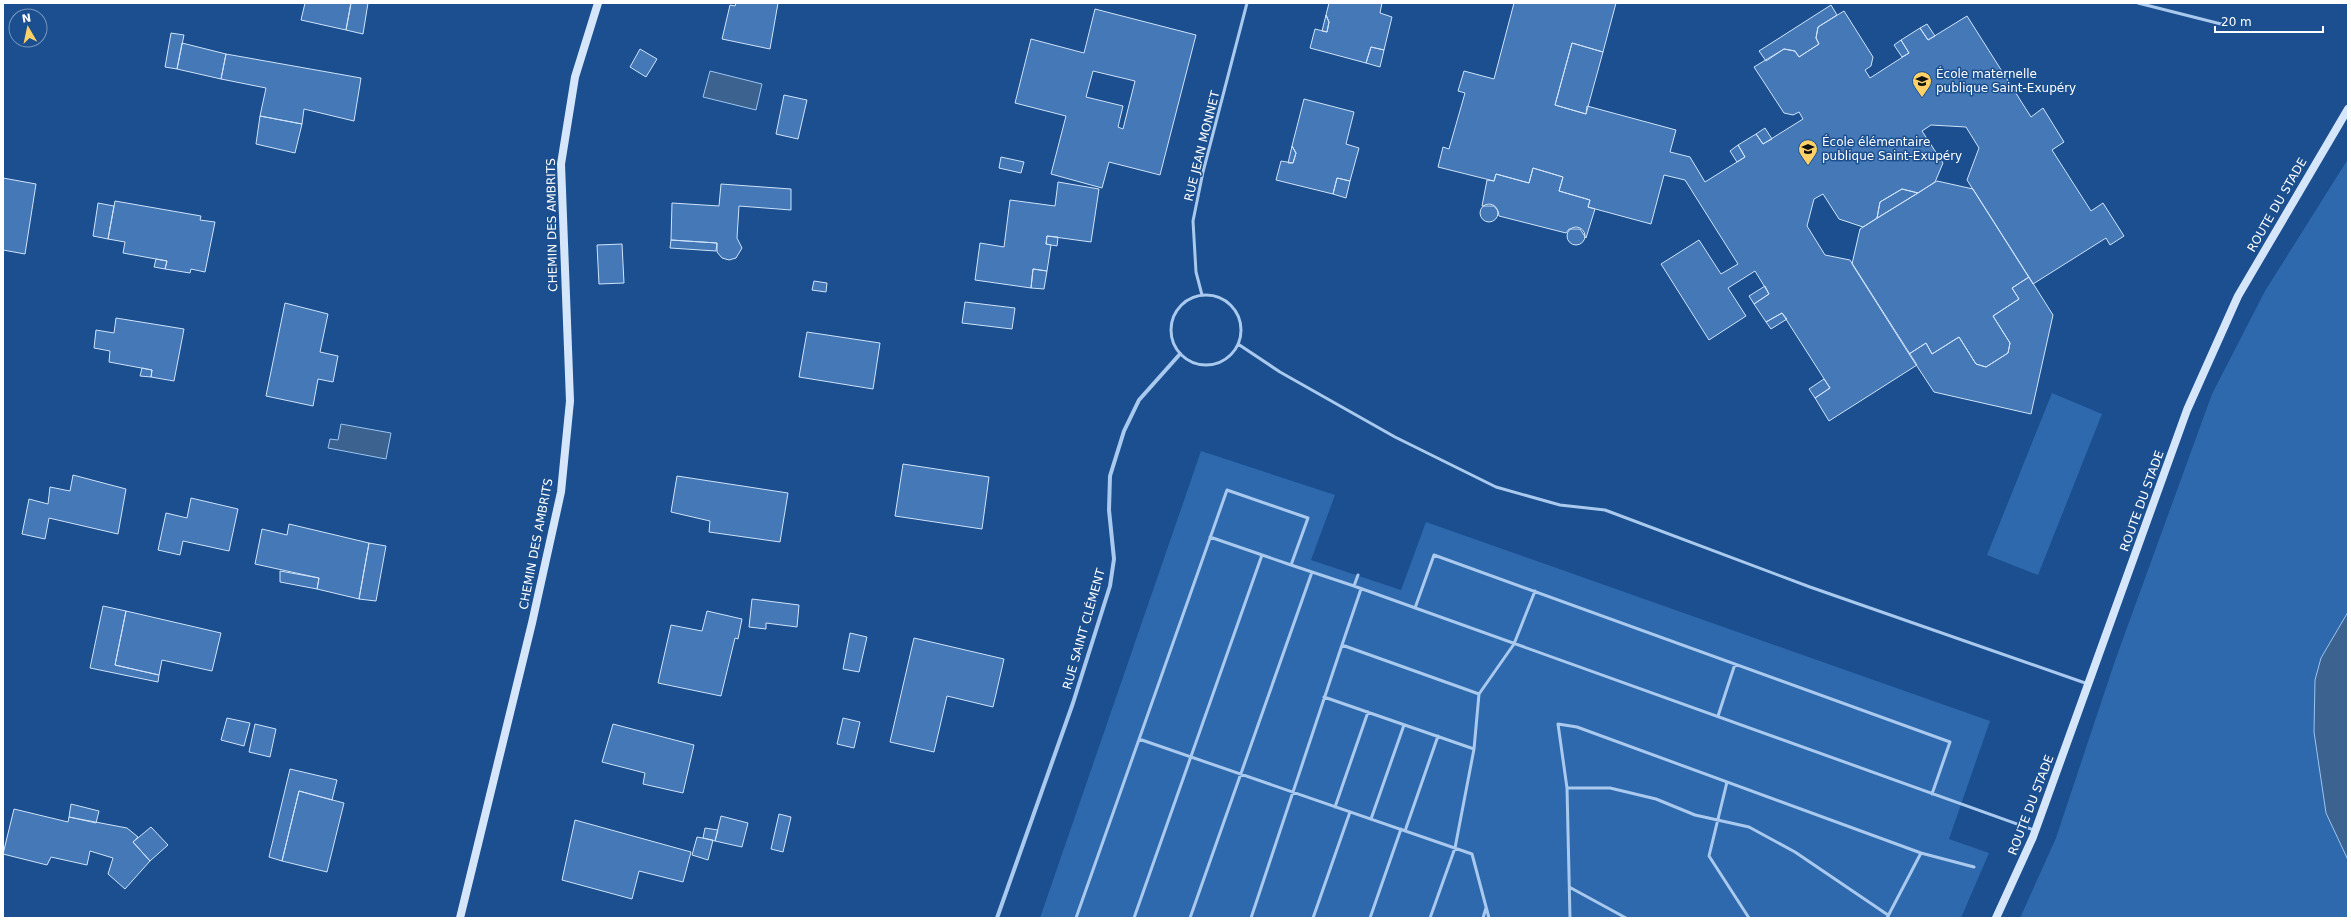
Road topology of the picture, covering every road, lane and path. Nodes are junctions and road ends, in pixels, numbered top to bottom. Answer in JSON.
{"nodes":[{"id":1,"x":598,"y":3,"type":"edge"},
{"id":2,"x":1247,"y":3,"type":"edge"},
{"id":3,"x":2138,"y":3,"type":"edge"},
{"id":4,"x":2225,"y":25,"type":"dead end"},
{"id":5,"x":2348,"y":109,"type":"edge"},
{"id":6,"x":1202,"y":295,"type":"junction"},
{"id":7,"x":1238,"y":344,"type":"junction"},
{"id":8,"x":1180,"y":354,"type":"junction"},
{"id":9,"x":1210,"y":537,"type":"junction"},
{"id":10,"x":1262,"y":555,"type":"junction"},
{"id":11,"x":1290,"y":565,"type":"junction"},
{"id":12,"x":1312,"y":572,"type":"junction"},
{"id":13,"x":1358,"y":576,"type":"dead end"},
{"id":14,"x":1354,"y":586,"type":"junction"},
{"id":15,"x":1361,"y":589,"type":"junction"},
{"id":16,"x":1535,"y":591,"type":"junction"},
{"id":17,"x":1415,"y":608,"type":"junction"},
{"id":18,"x":1514,"y":644,"type":"junction"},
{"id":19,"x":1342,"y":645,"type":"junction"},
{"id":20,"x":1736,"y":664,"type":"junction"},
{"id":21,"x":2089,"y":684,"type":"junction"},
{"id":22,"x":1478,"y":694,"type":"junction"},
{"id":23,"x":1324,"y":697,"type":"junction"},
{"id":24,"x":1368,"y":712,"type":"junction"},
{"id":25,"x":1718,"y":716,"type":"junction"},
{"id":26,"x":1404,"y":725,"type":"junction"},
{"id":27,"x":1438,"y":736,"type":"junction"},
{"id":28,"x":1140,"y":739,"type":"junction"},
{"id":29,"x":1474,"y":749,"type":"junction"},
{"id":30,"x":1191,"y":757,"type":"junction"},
{"id":31,"x":1241,"y":774,"type":"junction"},
{"id":32,"x":1727,"y":782,"type":"junction"},
{"id":33,"x":1567,"y":788,"type":"junction"},
{"id":34,"x":1293,"y":792,"type":"junction"},
{"id":35,"x":1932,"y":794,"type":"junction"},
{"id":36,"x":1336,"y":807,"type":"junction"},
{"id":37,"x":1350,"y":812,"type":"junction"},
{"id":38,"x":1371,"y":819,"type":"junction"},
{"id":39,"x":1717,"y":820,"type":"junction"},
{"id":40,"x":1401,"y":829,"type":"junction"},
{"id":41,"x":2035,"y":830,"type":"junction"},
{"id":42,"x":1405,"y":831,"type":"junction"},
{"id":43,"x":1455,"y":848,"type":"junction"},
{"id":44,"x":1921,"y":853,"type":"junction"},
{"id":45,"x":1974,"y":867,"type":"dead end"},
{"id":46,"x":1571,"y":888,"type":"junction"},
{"id":47,"x":1486,"y":908,"type":"junction"},
{"id":48,"x":1888,"y":917,"type":"edge"},
{"id":49,"x":460,"y":918,"type":"edge"},
{"id":50,"x":997,"y":918,"type":"edge"},
{"id":51,"x":1076,"y":918,"type":"edge"},
{"id":52,"x":1134,"y":918,"type":"edge"},
{"id":53,"x":1190,"y":918,"type":"edge"},
{"id":54,"x":1251,"y":918,"type":"edge"},
{"id":55,"x":1313,"y":918,"type":"edge"},
{"id":56,"x":1370,"y":918,"type":"edge"},
{"id":57,"x":1430,"y":918,"type":"edge"},
{"id":58,"x":1483,"y":918,"type":"edge"},
{"id":59,"x":1489,"y":918,"type":"edge"},
{"id":60,"x":1570,"y":918,"type":"edge"},
{"id":61,"x":1626,"y":918,"type":"edge"},
{"id":62,"x":1749,"y":918,"type":"edge"},
{"id":63,"x":1996,"y":918,"type":"edge"}],
"edges":[{"from":1,"to":49,"type":"street","name":"CHEMIN DES AMBRITS"},
{"from":2,"to":6,"type":"lane","name":"RUE JEAN MONNET"},
{"from":3,"to":4,"type":"lane"},
{"from":5,"to":21,"type":"street","name":"ROUTE DU STADE"},
{"from":6,"to":7,"type":"lane"},
{"from":6,"to":8,"type":"lane"},
{"from":7,"to":8,"type":"lane"},
{"from":7,"to":21,"type":"lane"},
{"from":8,"to":50,"type":"street","name":"RUE SAINT CLÉMENT"},
{"from":9,"to":10,"type":"lane"},
{"from":9,"to":11,"type":"lane"},
{"from":9,"to":28,"type":"lane"},
{"from":10,"to":11,"type":"lane"},
{"from":10,"to":30,"type":"lane"},
{"from":11,"to":12,"type":"lane"},
{"from":12,"to":14,"type":"lane"},
{"from":12,"to":31,"type":"lane"},
{"from":13,"to":14,"type":"lane"},
{"from":14,"to":15,"type":"lane"},
{"from":15,"to":17,"type":"lane"},
{"from":15,"to":19,"type":"lane"},
{"from":16,"to":17,"type":"lane"},
{"from":16,"to":18,"type":"lane"},
{"from":16,"to":20,"type":"lane"},
{"from":17,"to":18,"type":"lane"},
{"from":18,"to":22,"type":"lane"},
{"from":18,"to":25,"type":"lane"},
{"from":19,"to":22,"type":"lane"},
{"from":19,"to":23,"type":"lane"},
{"from":20,"to":25,"type":"lane"},
{"from":20,"to":35,"type":"lane"},
{"from":21,"to":41,"type":"street","name":"ROUTE DU STADE"},
{"from":22,"to":29,"type":"lane"},
{"from":23,"to":24,"type":"lane"},
{"from":23,"to":34,"type":"lane"},
{"from":24,"to":26,"type":"lane"},
{"from":24,"to":36,"type":"lane"},
{"from":25,"to":35,"type":"lane"},
{"from":26,"to":27,"type":"lane"},
{"from":26,"to":38,"type":"lane"},
{"from":27,"to":29,"type":"lane"},
{"from":27,"to":42,"type":"lane"},
{"from":28,"to":30,"type":"lane"},
{"from":28,"to":51,"type":"lane"},
{"from":29,"to":43,"type":"lane"},
{"from":30,"to":31,"type":"lane"},
{"from":30,"to":52,"type":"lane"},
{"from":31,"to":34,"type":"lane"},
{"from":31,"to":53,"type":"lane"},
{"from":32,"to":33,"type":"lane"},
{"from":32,"to":39,"type":"lane"},
{"from":32,"to":44,"type":"lane"},
{"from":33,"to":39,"type":"lane"},
{"from":33,"to":46,"type":"lane"},
{"from":34,"to":36,"type":"lane"},
{"from":34,"to":54,"type":"lane"},
{"from":35,"to":41,"type":"lane"},
{"from":36,"to":37,"type":"lane"},
{"from":37,"to":38,"type":"lane"},
{"from":37,"to":55,"type":"lane"},
{"from":38,"to":40,"type":"lane"},
{"from":39,"to":48,"type":"lane"},
{"from":39,"to":62,"type":"lane"},
{"from":40,"to":42,"type":"lane"},
{"from":40,"to":56,"type":"lane"},
{"from":41,"to":63,"type":"street","name":"ROUTE DU STADE"},
{"from":42,"to":43,"type":"lane"},
{"from":43,"to":47,"type":"lane"},
{"from":43,"to":57,"type":"lane"},
{"from":44,"to":45,"type":"lane"},
{"from":44,"to":48,"type":"lane"},
{"from":46,"to":60,"type":"lane"},
{"from":46,"to":61,"type":"lane"},
{"from":47,"to":58,"type":"lane"},
{"from":47,"to":59,"type":"lane"}]}
